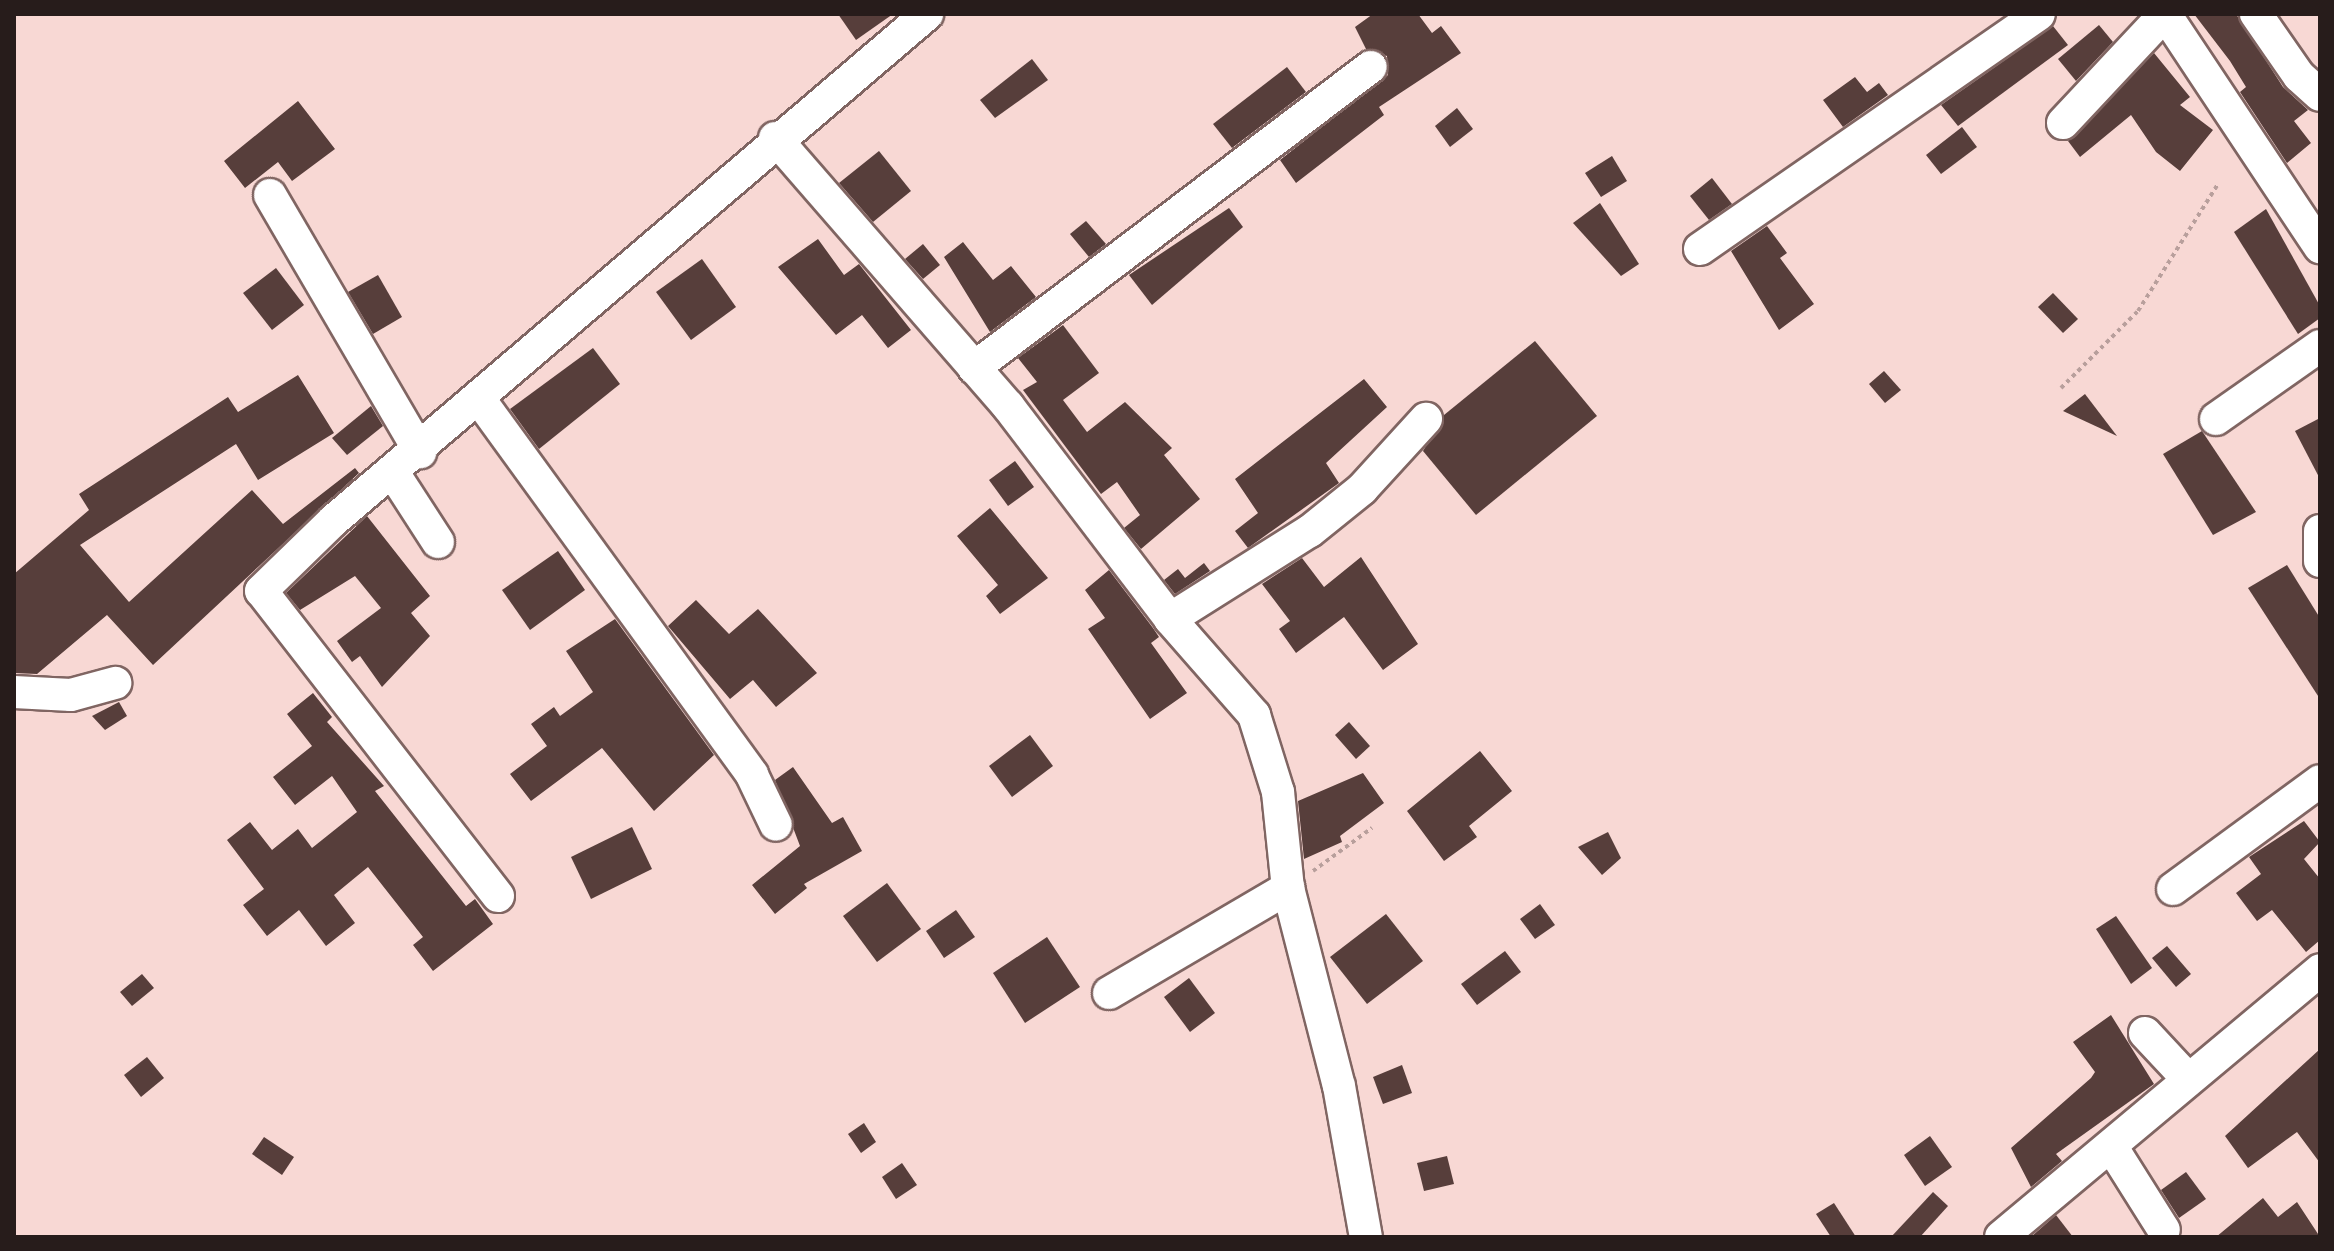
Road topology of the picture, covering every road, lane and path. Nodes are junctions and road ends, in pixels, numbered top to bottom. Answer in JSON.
{"nodes":[{"id":1,"x":927,"y":14,"type":"edge"},
{"id":2,"x":2039,"y":14,"type":"edge"},
{"id":3,"x":2165,"y":14,"type":"edge"},
{"id":4,"x":2256,"y":14,"type":"edge"},
{"id":5,"x":1371,"y":67,"type":"dead end"},
{"id":6,"x":2320,"y":95,"type":"edge"},
{"id":7,"x":2063,"y":123,"type":"dead end"},
{"id":8,"x":775,"y":138,"type":"junction"},
{"id":9,"x":2218,"y":184,"type":"dead end"},
{"id":10,"x":270,"y":195,"type":"dead end"},
{"id":11,"x":2314,"y":226,"type":"edge"},
{"id":12,"x":1700,"y":249,"type":"dead end"},
{"id":13,"x":2320,"y":346,"type":"edge"},
{"id":14,"x":974,"y":368,"type":"junction"},
{"id":15,"x":2061,"y":388,"type":"dead end"},
{"id":16,"x":480,"y":400,"type":"junction"},
{"id":17,"x":1426,"y":419,"type":"dead end"},
{"id":18,"x":2216,"y":419,"type":"dead end"},
{"id":19,"x":420,"y":452,"type":"junction"},
{"id":20,"x":394,"y":474,"type":"junction"},
{"id":21,"x":2320,"y":531,"type":"edge"},
{"id":22,"x":438,"y":542,"type":"dead end"},
{"id":23,"x":2320,"y":561,"type":"edge"},
{"id":24,"x":1170,"y":619,"type":"junction"},
{"id":25,"x":115,"y":683,"type":"dead end"},
{"id":26,"x":14,"y":692,"type":"edge"},
{"id":27,"x":2320,"y":781,"type":"edge"},
{"id":28,"x":776,"y":825,"type":"dead end"},
{"id":29,"x":1372,"y":828,"type":"dead end"},
{"id":30,"x":1288,"y":888,"type":"junction"},
{"id":31,"x":2173,"y":889,"type":"dead end"},
{"id":32,"x":498,"y":896,"type":"dead end"},
{"id":33,"x":2320,"y":970,"type":"edge"},
{"id":34,"x":1109,"y":993,"type":"dead end"},
{"id":35,"x":2145,"y":1033,"type":"dead end"},
{"id":36,"x":2186,"y":1077,"type":"junction"},
{"id":37,"x":2111,"y":1146,"type":"junction"},
{"id":38,"x":2164,"y":1230,"type":"dead end"},
{"id":39,"x":1366,"y":1237,"type":"edge"},
{"id":40,"x":2001,"y":1237,"type":"edge"}],
"edges":[{"from":1,"to":8,"type":"street"},
{"from":2,"to":12,"type":"street"},
{"from":3,"to":7,"type":"street"},
{"from":3,"to":11,"type":"street"},
{"from":4,"to":6,"type":"street"},
{"from":5,"to":14,"type":"street"},
{"from":8,"to":14,"type":"street"},
{"from":8,"to":16,"type":"street"},
{"from":9,"to":15,"type":"path"},
{"from":10,"to":19,"type":"street"},
{"from":13,"to":18,"type":"street"},
{"from":14,"to":24,"type":"street"},
{"from":16,"to":19,"type":"street"},
{"from":16,"to":28,"type":"street"},
{"from":17,"to":24,"type":"street"},
{"from":19,"to":20,"type":"street"},
{"from":20,"to":22,"type":"street"},
{"from":20,"to":32,"type":"street"},
{"from":21,"to":23,"type":"street"},
{"from":24,"to":30,"type":"street"},
{"from":25,"to":26,"type":"street"},
{"from":27,"to":31,"type":"street"},
{"from":29,"to":30,"type":"path"},
{"from":30,"to":34,"type":"street"},
{"from":30,"to":39,"type":"street"},
{"from":33,"to":36,"type":"street"},
{"from":35,"to":36,"type":"street"},
{"from":36,"to":37,"type":"street"},
{"from":37,"to":38,"type":"street"},
{"from":37,"to":40,"type":"street"}]}
